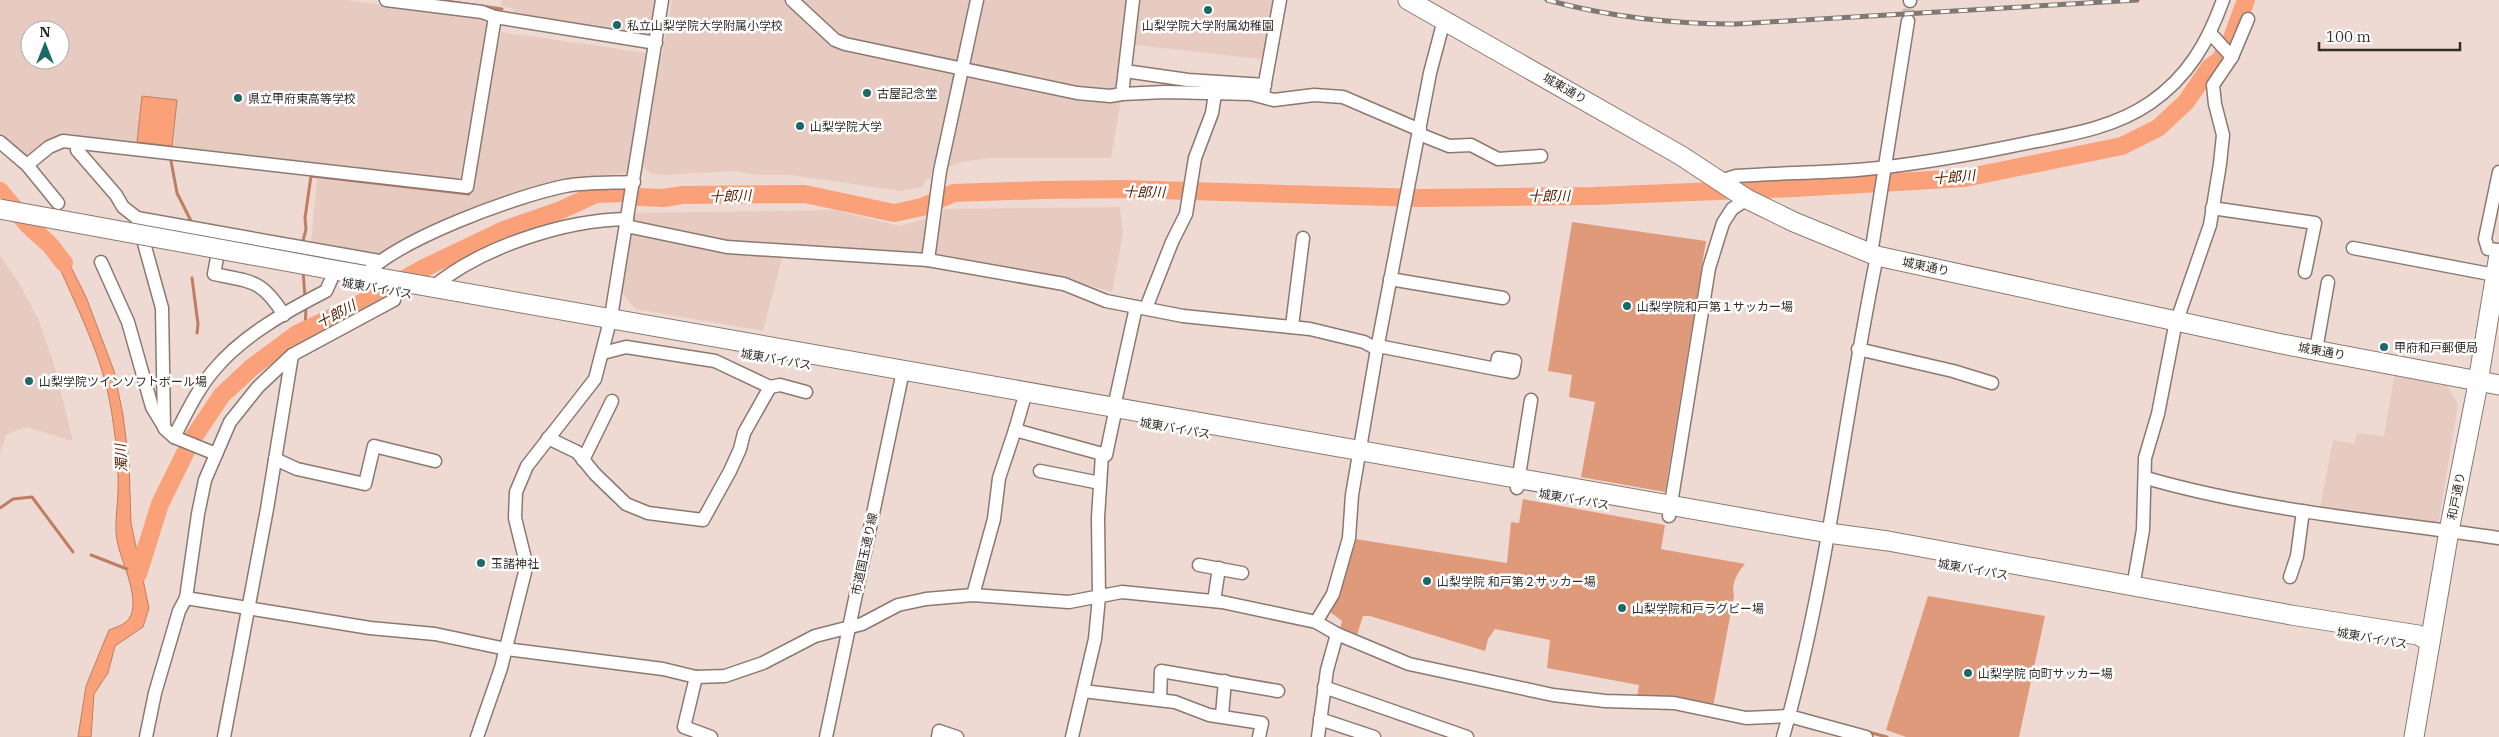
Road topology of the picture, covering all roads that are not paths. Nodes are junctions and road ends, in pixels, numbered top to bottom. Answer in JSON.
{"nodes":[{"id":1,"x":386,"y":0,"type":"edge"},
{"id":2,"x":662,"y":0,"type":"edge"},
{"id":3,"x":792,"y":0,"type":"edge"},
{"id":4,"x":977,"y":0,"type":"edge"},
{"id":5,"x":1133,"y":0,"type":"edge"},
{"id":6,"x":1280,"y":0,"type":"edge"},
{"id":7,"x":1408,"y":0,"type":"edge"},
{"id":8,"x":2223,"y":0,"type":"edge"},
{"id":9,"x":495,"y":17,"type":"junction"},
{"id":10,"x":2248,"y":19,"type":"dead end"},
{"id":11,"x":1444,"y":20,"type":"junction"},
{"id":12,"x":1908,"y":22,"type":"tunnel mouth"},
{"id":13,"x":2212,"y":35,"type":"junction"},
{"id":14,"x":656,"y":43,"type":"junction"},
{"id":15,"x":2232,"y":57,"type":"junction"},
{"id":16,"x":963,"y":71,"type":"junction"},
{"id":17,"x":1124,"y":71,"type":"junction"},
{"id":18,"x":1264,"y":91,"type":"junction"},
{"id":19,"x":1122,"y":94,"type":"junction"},
{"id":20,"x":1215,"y":94,"type":"junction"},
{"id":21,"x":1419,"y":132,"type":"junction"},
{"id":22,"x":0,"y":142,"type":"edge"},
{"id":23,"x":78,"y":142,"type":"junction"},
{"id":24,"x":1541,"y":156,"type":"dead end"},
{"id":25,"x":27,"y":165,"type":"junction"},
{"id":26,"x":1886,"y":166,"type":"junction"},
{"id":27,"x":2499,"y":172,"type":"edge"},
{"id":28,"x":1720,"y":181,"type":"junction"},
{"id":29,"x":634,"y":182,"type":"junction"},
{"id":30,"x":1747,"y":199,"type":"junction"},
{"id":31,"x":58,"y":203,"type":"dead end"},
{"id":32,"x":2212,"y":208,"type":"junction"},
{"id":33,"x":0,"y":209,"type":"edge"},
{"id":34,"x":137,"y":218,"type":"junction"},
{"id":35,"x":627,"y":220,"type":"junction"},
{"id":36,"x":0,"y":221,"type":"edge"},
{"id":37,"x":221,"y":234,"type":"junction"},
{"id":38,"x":1303,"y":238,"type":"dead end"},
{"id":39,"x":2353,"y":248,"type":"dead end"},
{"id":40,"x":2499,"y":250,"type":"edge"},
{"id":41,"x":1874,"y":255,"type":"junction"},
{"id":42,"x":2499,"y":255,"type":"edge"},
{"id":43,"x":928,"y":260,"type":"junction"},
{"id":44,"x":100,"y":262,"type":"dead end"},
{"id":45,"x":2305,"y":272,"type":"dead end"},
{"id":46,"x":367,"y":274,"type":"junction"},
{"id":47,"x":2495,"y":275,"type":"junction"},
{"id":48,"x":1390,"y":279,"type":"junction"},
{"id":49,"x":323,"y":280,"type":"junction"},
{"id":50,"x":2328,"y":282,"type":"dead end"},
{"id":51,"x":426,"y":286,"type":"junction"},
{"id":52,"x":395,"y":291,"type":"junction"},
{"id":53,"x":1503,"y":298,"type":"dead end"},
{"id":54,"x":1141,"y":307,"type":"junction"},
{"id":55,"x":289,"y":312,"type":"junction"},
{"id":56,"x":2178,"y":320,"type":"junction"},
{"id":57,"x":609,"y":323,"type":"junction"},
{"id":58,"x":1292,"y":326,"type":"junction"},
{"id":59,"x":1377,"y":348,"type":"junction"},
{"id":60,"x":1858,"y":349,"type":"junction"},
{"id":61,"x":2316,"y":350,"type":"junction"},
{"id":62,"x":603,"y":353,"type":"junction"},
{"id":63,"x":292,"y":355,"type":"junction"},
{"id":64,"x":1496,"y":369,"type":"dead end"},
{"id":65,"x":902,"y":375,"type":"junction"},
{"id":66,"x":2478,"y":382,"type":"junction"},
{"id":67,"x":1992,"y":383,"type":"dead end"},
{"id":68,"x":2499,"y":385,"type":"edge"},
{"id":69,"x":770,"y":387,"type":"junction"},
{"id":70,"x":806,"y":392,"type":"dead end"},
{"id":71,"x":1025,"y":397,"type":"junction"},
{"id":72,"x":1532,"y":400,"type":"dead end"},
{"id":73,"x":612,"y":401,"type":"dead end"},
{"id":74,"x":1114,"y":412,"type":"junction"},
{"id":75,"x":164,"y":428,"type":"junction"},
{"id":76,"x":1015,"y":430,"type":"junction"},
{"id":77,"x":177,"y":438,"type":"junction"},
{"id":78,"x":548,"y":438,"type":"junction"},
{"id":79,"x":214,"y":454,"type":"junction"},
{"id":80,"x":1102,"y":454,"type":"junction"},
{"id":81,"x":1358,"y":456,"type":"junction"},
{"id":82,"x":276,"y":459,"type":"junction"},
{"id":83,"x":583,"y":460,"type":"junction"},
{"id":84,"x":435,"y":461,"type":"dead end"},
{"id":85,"x":1040,"y":471,"type":"dead end"},
{"id":86,"x":2146,"y":478,"type":"junction"},
{"id":87,"x":1100,"y":483,"type":"junction"},
{"id":88,"x":1518,"y":484,"type":"junction"},
{"id":89,"x":1669,"y":510,"type":"junction"},
{"id":90,"x":2302,"y":511,"type":"junction"},
{"id":91,"x":2449,"y":531,"type":"junction"},
{"id":92,"x":1827,"y":538,"type":"junction"},
{"id":93,"x":2499,"y":538,"type":"edge"},
{"id":94,"x":1199,"y":565,"type":"dead end"},
{"id":95,"x":1219,"y":568,"type":"junction"},
{"id":96,"x":1242,"y":573,"type":"dead end"},
{"id":97,"x":2290,"y":577,"type":"dead end"},
{"id":98,"x":2133,"y":587,"type":"junction"},
{"id":99,"x":973,"y":595,"type":"junction"},
{"id":100,"x":1099,"y":597,"type":"junction"},
{"id":101,"x":186,"y":598,"type":"junction"},
{"id":102,"x":1214,"y":601,"type":"junction"},
{"id":103,"x":249,"y":608,"type":"junction"},
{"id":104,"x":1316,"y":622,"type":"junction"},
{"id":105,"x":849,"y":627,"type":"junction"},
{"id":106,"x":1338,"y":634,"type":"junction"},
{"id":107,"x":2430,"y":642,"type":"junction"},
{"id":108,"x":506,"y":649,"type":"junction"},
{"id":109,"x":696,"y":678,"type":"junction"},
{"id":110,"x":1225,"y":681,"type":"junction"},
{"id":111,"x":1324,"y":687,"type":"junction"},
{"id":112,"x":1278,"y":691,"type":"dead end"},
{"id":113,"x":1083,"y":692,"type":"junction"},
{"id":114,"x":1160,"y":700,"type":"junction"},
{"id":115,"x":1222,"y":715,"type":"junction"},
{"id":116,"x":1789,"y":716,"type":"junction"},
{"id":117,"x":1320,"y":719,"type":"junction"},
{"id":118,"x":146,"y":737,"type":"edge"},
{"id":119,"x":224,"y":737,"type":"edge"},
{"id":120,"x":477,"y":737,"type":"edge"},
{"id":121,"x":711,"y":737,"type":"edge"},
{"id":122,"x":826,"y":737,"type":"edge"},
{"id":123,"x":938,"y":737,"type":"edge"},
{"id":124,"x":956,"y":737,"type":"edge"},
{"id":125,"x":1072,"y":737,"type":"edge"},
{"id":126,"x":1260,"y":737,"type":"edge"},
{"id":127,"x":1318,"y":737,"type":"edge"},
{"id":128,"x":1374,"y":737,"type":"edge"},
{"id":129,"x":1467,"y":737,"type":"edge"},
{"id":130,"x":1784,"y":737,"type":"edge"},
{"id":131,"x":1866,"y":737,"type":"edge"},
{"id":132,"x":2414,"y":737,"type":"edge"}],
"edges":[{"from":1,"to":9,"type":"street"},
{"from":2,"to":14,"type":"street"},
{"from":3,"to":16,"type":"street"},
{"from":4,"to":16,"type":"street"},
{"from":5,"to":17,"type":"street"},
{"from":6,"to":18,"type":"street"},
{"from":7,"to":11,"type":"highway","name":"城東通り"},
{"from":8,"to":13,"type":"street"},
{"from":9,"to":14,"type":"street"},
{"from":9,"to":23,"type":"street"},
{"from":10,"to":15,"type":"street"},
{"from":11,"to":21,"type":"street"},
{"from":11,"to":28,"type":"highway","name":"城東通り"},
{"from":12,"to":26,"type":"street"},
{"from":13,"to":15,"type":"street"},
{"from":13,"to":26,"type":"street"},
{"from":14,"to":29,"type":"street"},
{"from":15,"to":32,"type":"street"},
{"from":16,"to":19,"type":"street"},
{"from":16,"to":43,"type":"street"},
{"from":17,"to":18,"type":"street"},
{"from":17,"to":19,"type":"street"},
{"from":18,"to":20,"type":"street"},
{"from":18,"to":21,"type":"street"},
{"from":19,"to":20,"type":"street"},
{"from":20,"to":54,"type":"street"},
{"from":21,"to":24,"type":"street"},
{"from":21,"to":48,"type":"street"},
{"from":22,"to":25,"type":"street"},
{"from":23,"to":25,"type":"street"},
{"from":23,"to":34,"type":"street"},
{"from":25,"to":31,"type":"street"},
{"from":26,"to":28,"type":"street"},
{"from":26,"to":41,"type":"street"},
{"from":27,"to":40,"type":"street"},
{"from":28,"to":30,"type":"highway","name":"城東通り"},
{"from":29,"to":35,"type":"street"},
{"from":29,"to":46,"type":"street"},
{"from":30,"to":41,"type":"highway","name":"城東通り"},
{"from":30,"to":89,"type":"street"},
{"from":32,"to":45,"type":"street"},
{"from":32,"to":56,"type":"street"},
{"from":33,"to":49,"type":"highway","name":"城東バイパス","bridge":true},
{"from":34,"to":37,"type":"street"},
{"from":34,"to":75,"type":"street"},
{"from":35,"to":43,"type":"street"},
{"from":35,"to":51,"type":"street"},
{"from":35,"to":57,"type":"street"},
{"from":36,"to":49,"type":"highway","name":"城東バイパス"},
{"from":37,"to":46,"type":"street"},
{"from":37,"to":55,"type":"street"},
{"from":38,"to":58,"type":"street"},
{"from":39,"to":47,"type":"street"},
{"from":41,"to":56,"type":"highway","name":"城東通り"},
{"from":41,"to":60,"type":"street"},
{"from":42,"to":47,"type":"highway","name":"和戸通り"},
{"from":43,"to":54,"type":"street"},
{"from":44,"to":75,"type":"street"},
{"from":46,"to":49,"type":"highway","name":"城東バイパス"},
{"from":46,"to":51,"type":"highway","name":"城東バイパス"},
{"from":46,"to":52,"type":"highway","name":"城東バイパス"},
{"from":47,"to":66,"type":"highway","name":"和戸通り"},
{"from":48,"to":53,"type":"street"},
{"from":48,"to":59,"type":"street"},
{"from":49,"to":55,"type":"street"},
{"from":50,"to":61,"type":"street"},
{"from":51,"to":57,"type":"highway","name":"城東バイパス"},
{"from":52,"to":57,"type":"highway","name":"城東バイパス"},
{"from":52,"to":63,"type":"street"},
{"from":54,"to":58,"type":"street"},
{"from":54,"to":74,"type":"street"},
{"from":55,"to":77,"type":"street"},
{"from":56,"to":61,"type":"highway","name":"城東通り"},
{"from":56,"to":86,"type":"street"},
{"from":57,"to":62,"type":"street"},
{"from":57,"to":65,"type":"highway","name":"城東バイパス"},
{"from":58,"to":59,"type":"street"},
{"from":59,"to":64,"type":"street"},
{"from":59,"to":81,"type":"street"},
{"from":60,"to":67,"type":"street"},
{"from":60,"to":92,"type":"street"},
{"from":61,"to":66,"type":"highway","name":"城東通り"},
{"from":62,"to":69,"type":"street"},
{"from":62,"to":78,"type":"street"},
{"from":63,"to":79,"type":"street"},
{"from":63,"to":82,"type":"street"},
{"from":65,"to":71,"type":"highway","name":"城東バイパス"},
{"from":65,"to":105,"type":"street","name":"市道国玉通り線"},
{"from":66,"to":68,"type":"highway","name":"城東通り"},
{"from":66,"to":91,"type":"highway","name":"和戸通り"},
{"from":69,"to":70,"type":"street"},
{"from":69,"to":83,"type":"street"},
{"from":71,"to":74,"type":"highway","name":"城東バイパス"},
{"from":71,"to":76,"type":"street"},
{"from":72,"to":88,"type":"street"},
{"from":73,"to":83,"type":"street"},
{"from":74,"to":80,"type":"street"},
{"from":74,"to":81,"type":"highway","name":"城東バイパス"},
{"from":75,"to":77,"type":"street"},
{"from":76,"to":80,"type":"street"},
{"from":76,"to":99,"type":"street"},
{"from":77,"to":79,"type":"street"},
{"from":78,"to":83,"type":"street"},
{"from":78,"to":108,"type":"street"},
{"from":79,"to":101,"type":"street"},
{"from":80,"to":87,"type":"street"},
{"from":81,"to":88,"type":"highway","name":"城東バイパス"},
{"from":81,"to":104,"type":"street"},
{"from":82,"to":84,"type":"street"},
{"from":82,"to":103,"type":"street"},
{"from":85,"to":87,"type":"street"},
{"from":86,"to":90,"type":"street"},
{"from":86,"to":98,"type":"street"},
{"from":87,"to":100,"type":"street"},
{"from":88,"to":89,"type":"highway","name":"城東バイパス"},
{"from":89,"to":92,"type":"highway","name":"城東バイパス"},
{"from":90,"to":91,"type":"street"},
{"from":90,"to":97,"type":"street"},
{"from":91,"to":93,"type":"street"},
{"from":91,"to":107,"type":"highway","name":"和戸通り"},
{"from":92,"to":98,"type":"highway","name":"城東バイパス"},
{"from":92,"to":107,"type":"highway","name":"城東バイパス"},
{"from":92,"to":116,"type":"street"},
{"from":94,"to":95,"type":"street"},
{"from":95,"to":96,"type":"street"},
{"from":95,"to":102,"type":"street"},
{"from":98,"to":107,"type":"highway","name":"城東バイパス"},
{"from":99,"to":100,"type":"street"},
{"from":99,"to":105,"type":"street"},
{"from":100,"to":102,"type":"street"},
{"from":100,"to":113,"type":"street"},
{"from":101,"to":103,"type":"street"},
{"from":101,"to":118,"type":"street"},
{"from":102,"to":104,"type":"street"},
{"from":103,"to":108,"type":"street"},
{"from":103,"to":119,"type":"street"},
{"from":104,"to":106,"type":"street"},
{"from":105,"to":109,"type":"street"},
{"from":105,"to":122,"type":"street","name":"市道国玉通り線"},
{"from":106,"to":111,"type":"street"},
{"from":106,"to":116,"type":"street"},
{"from":107,"to":132,"type":"highway","name":"和戸通り"},
{"from":108,"to":109,"type":"street"},
{"from":108,"to":120,"type":"street"},
{"from":109,"to":121,"type":"street"},
{"from":110,"to":112,"type":"street"},
{"from":110,"to":114,"type":"street"},
{"from":110,"to":115,"type":"street"},
{"from":111,"to":117,"type":"street"},
{"from":111,"to":129,"type":"street"},
{"from":113,"to":114,"type":"street"},
{"from":113,"to":125,"type":"street"},
{"from":114,"to":115,"type":"street"},
{"from":115,"to":126,"type":"street"},
{"from":116,"to":130,"type":"street"},
{"from":116,"to":131,"type":"street"},
{"from":117,"to":127,"type":"street"},
{"from":117,"to":128,"type":"street"},
{"from":123,"to":124,"type":"street"}]}
